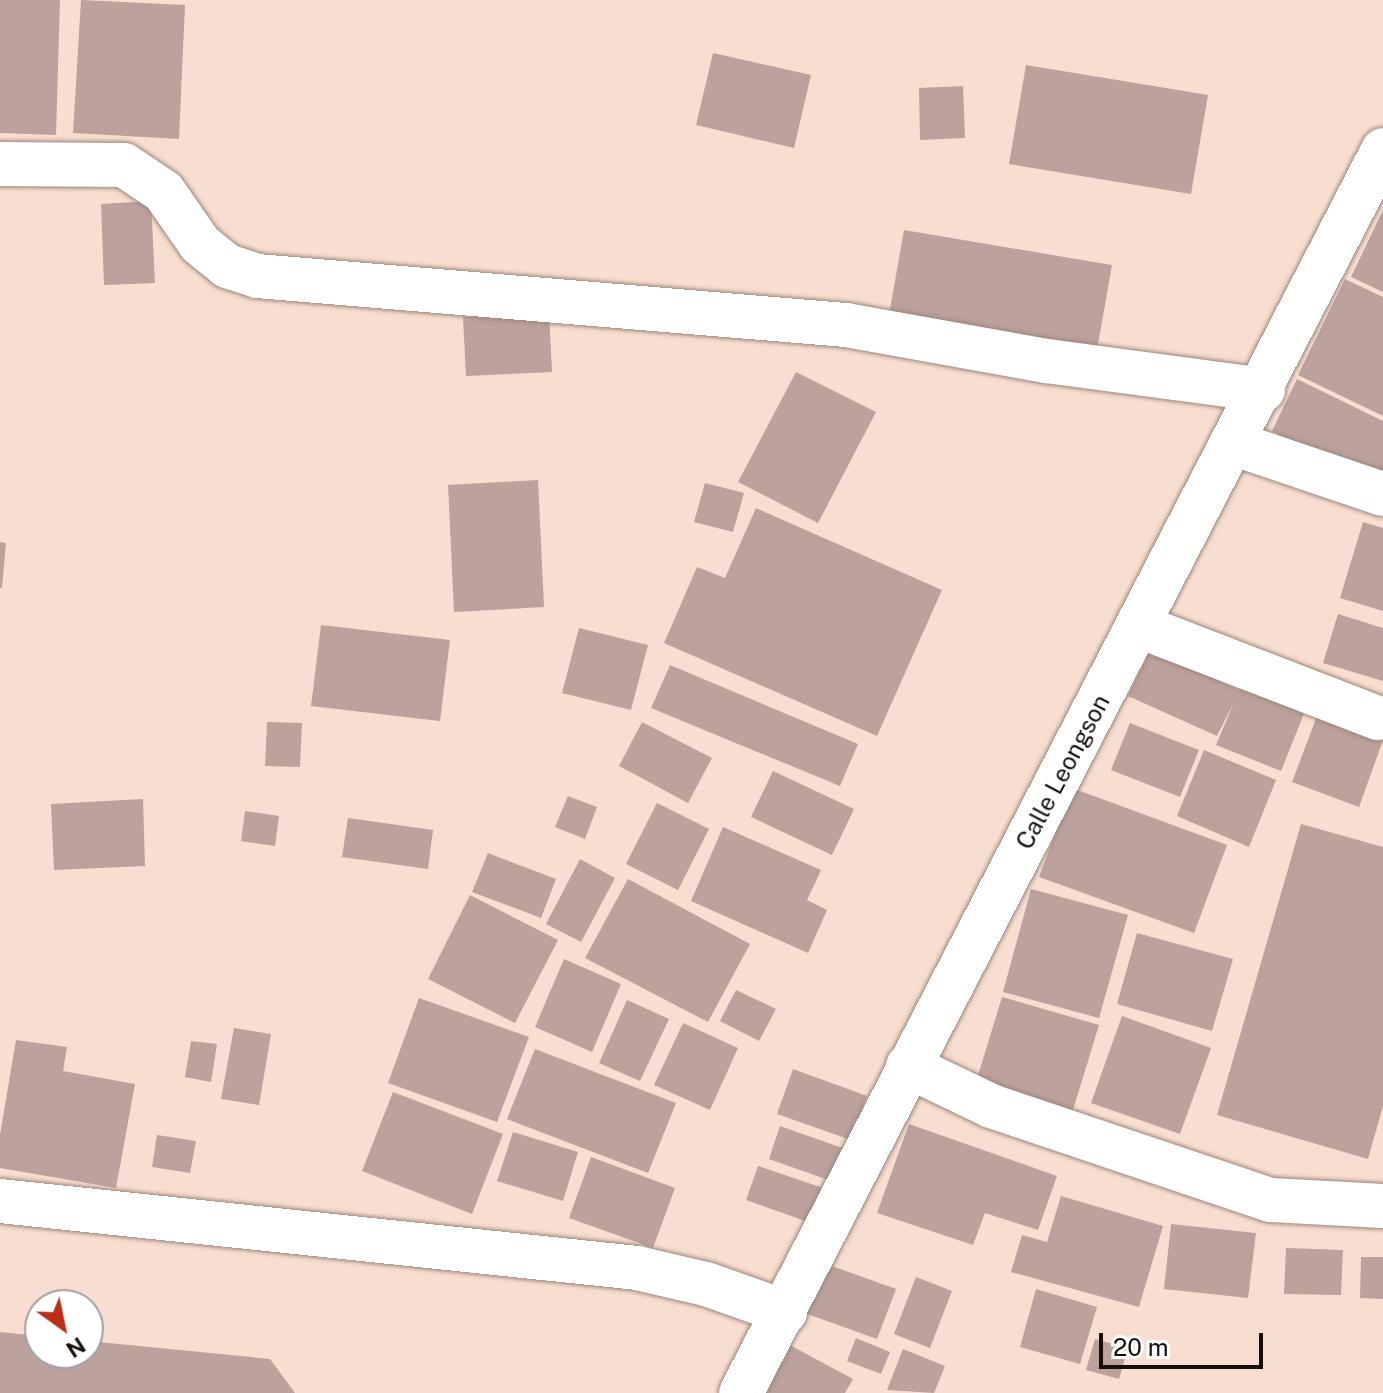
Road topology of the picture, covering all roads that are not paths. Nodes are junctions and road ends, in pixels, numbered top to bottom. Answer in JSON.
{"nodes":[{"id":1,"x":1383,"y":150,"type":"edge"},
{"id":2,"x":0,"y":164,"type":"edge"},
{"id":3,"x":1263,"y":390,"type":"junction"},
{"id":4,"x":1235,"y":444,"type":"junction"},
{"id":5,"x":1383,"y":494,"type":"edge"},
{"id":6,"x":1139,"y":626,"type":"junction"},
{"id":7,"x":1378,"y":718,"type":"dead end"},
{"id":8,"x":908,"y":1066,"type":"junction"},
{"id":9,"x":0,"y":1201,"type":"edge"},
{"id":10,"x":1383,"y":1206,"type":"edge"},
{"id":11,"x":785,"y":1312,"type":"junction"},
{"id":12,"x":741,"y":1393,"type":"edge"}],
"edges":[{"from":1,"to":3,"type":"street","name":"Calle Leongson"},
{"from":2,"to":3,"type":"street"},
{"from":3,"to":4,"type":"street","name":"Calle Leongson"},
{"from":4,"to":5,"type":"street"},
{"from":4,"to":6,"type":"street","name":"Calle Leongson"},
{"from":6,"to":7,"type":"street"},
{"from":6,"to":8,"type":"street","name":"Calle Leongson"},
{"from":8,"to":10,"type":"street"},
{"from":8,"to":11,"type":"street","name":"Calle Leongson"},
{"from":9,"to":11,"type":"street"},
{"from":11,"to":12,"type":"street","name":"Calle Leongson"}]}
